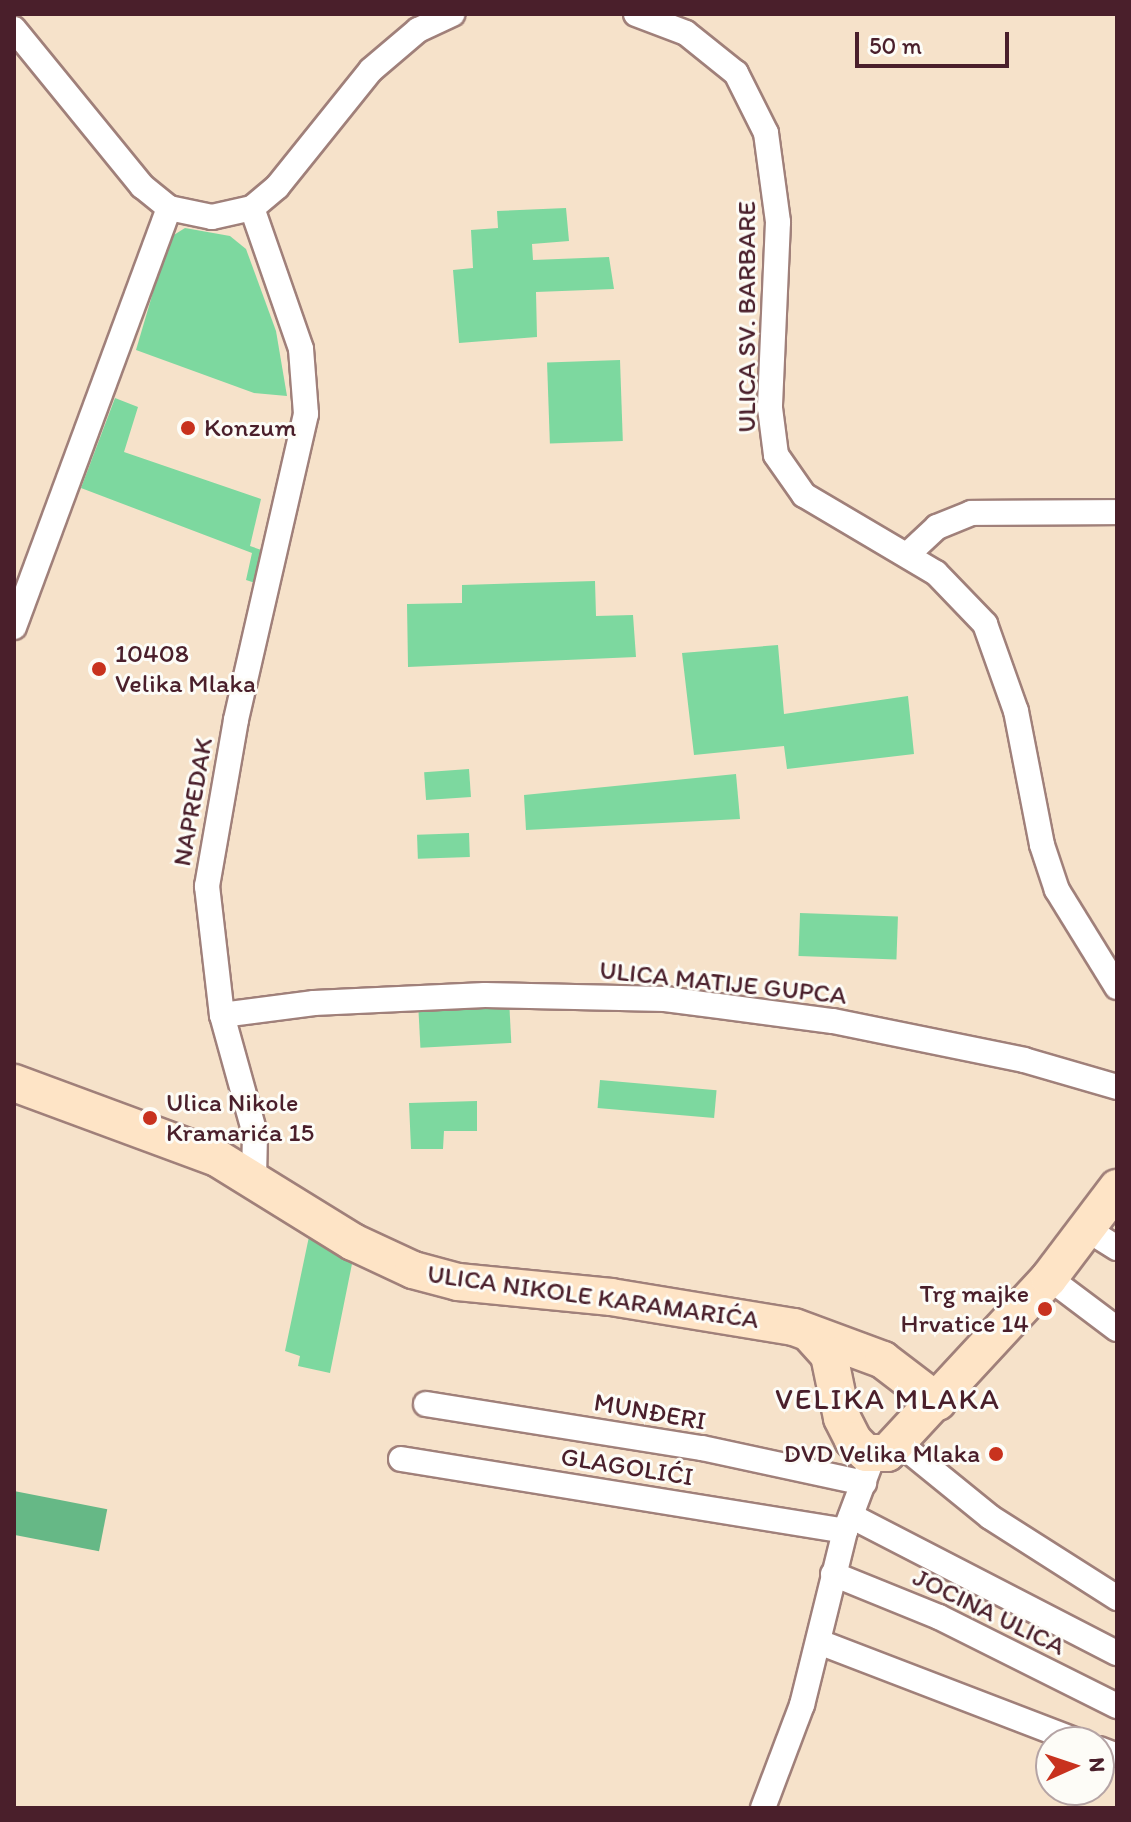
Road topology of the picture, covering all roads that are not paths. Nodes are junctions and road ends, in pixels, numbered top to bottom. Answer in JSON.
{"nodes":[{"id":1,"x":452,"y":14,"type":"edge"},
{"id":2,"x":636,"y":14,"type":"edge"},
{"id":3,"x":663,"y":18,"type":"edge"},
{"id":4,"x":14,"y":29,"type":"edge"},
{"id":5,"x":169,"y":208,"type":"junction"},
{"id":6,"x":252,"y":208,"type":"junction"},
{"id":7,"x":1117,"y":512,"type":"edge"},
{"id":8,"x":907,"y":555,"type":"junction"},
{"id":9,"x":14,"y":627,"type":"edge"},
{"id":10,"x":1117,"y":987,"type":"edge"},
{"id":11,"x":222,"y":1015,"type":"junction"},
{"id":12,"x":14,"y":1083,"type":"edge"},
{"id":13,"x":1117,"y":1087,"type":"edge"},
{"id":14,"x":254,"y":1177,"type":"junction"},
{"id":15,"x":1117,"y":1188,"type":"edge"},
{"id":16,"x":1103,"y":1239,"type":"edge"},
{"id":17,"x":1049,"y":1278,"type":"junction"},
{"id":18,"x":1117,"y":1329,"type":"edge"},
{"id":19,"x":809,"y":1333,"type":"junction"},
{"id":20,"x":938,"y":1402,"type":"junction"},
{"id":21,"x":426,"y":1404,"type":"dead end"},
{"id":22,"x":401,"y":1459,"type":"dead end"},
{"id":23,"x":878,"y":1460,"type":"junction"},
{"id":24,"x":848,"y":1523,"type":"junction"},
{"id":25,"x":833,"y":1574,"type":"junction"},
{"id":26,"x":1117,"y":1598,"type":"edge"},
{"id":27,"x":819,"y":1642,"type":"junction"},
{"id":28,"x":1117,"y":1653,"type":"edge"},
{"id":29,"x":1117,"y":1706,"type":"edge"},
{"id":30,"x":1037,"y":1726,"type":"edge"},
{"id":31,"x":763,"y":1808,"type":"edge"}],
"edges":[{"from":1,"to":6,"type":"street"},
{"from":2,"to":3,"type":"street","name":"ULICA SV. BARBARE"},
{"from":3,"to":8,"type":"street","name":"ULICA SV. BARBARE"},
{"from":4,"to":5,"type":"street"},
{"from":5,"to":6,"type":"street"},
{"from":5,"to":9,"type":"street"},
{"from":6,"to":11,"type":"street","name":"NAPREDAK"},
{"from":7,"to":8,"type":"street"},
{"from":8,"to":10,"type":"street","name":"ULICA SV. BARBARE"},
{"from":11,"to":13,"type":"street","name":"ULICA MATIJE GUPCA"},
{"from":11,"to":14,"type":"street","name":"NAPREDAK"},
{"from":12,"to":14,"type":"main road","name":"ULICA NIKOLE KARAMARIĆA"},
{"from":14,"to":19,"type":"main road","name":"ULICA NIKOLE KARAMARIĆA"},
{"from":15,"to":16,"type":"main road"},
{"from":16,"to":17,"type":"main road"},
{"from":17,"to":18,"type":"street"},
{"from":17,"to":20,"type":"main road"},
{"from":19,"to":20,"type":"main road","name":"ULICA NIKOLE KARAMARIĆA"},
{"from":19,"to":23,"type":"main road"},
{"from":20,"to":23,"type":"main road"},
{"from":21,"to":23,"type":"street","name":"MUNĐERI"},
{"from":22,"to":24,"type":"street","name":"GLAGOLIĆI"},
{"from":23,"to":24,"type":"street"},
{"from":23,"to":26,"type":"street"},
{"from":24,"to":25,"type":"street"},
{"from":24,"to":28,"type":"street","name":"GLAGOLIĆI"},
{"from":25,"to":27,"type":"street"},
{"from":25,"to":29,"type":"street","name":"JOCINA ULICA"},
{"from":27,"to":30,"type":"street"},
{"from":27,"to":31,"type":"street"}]}
